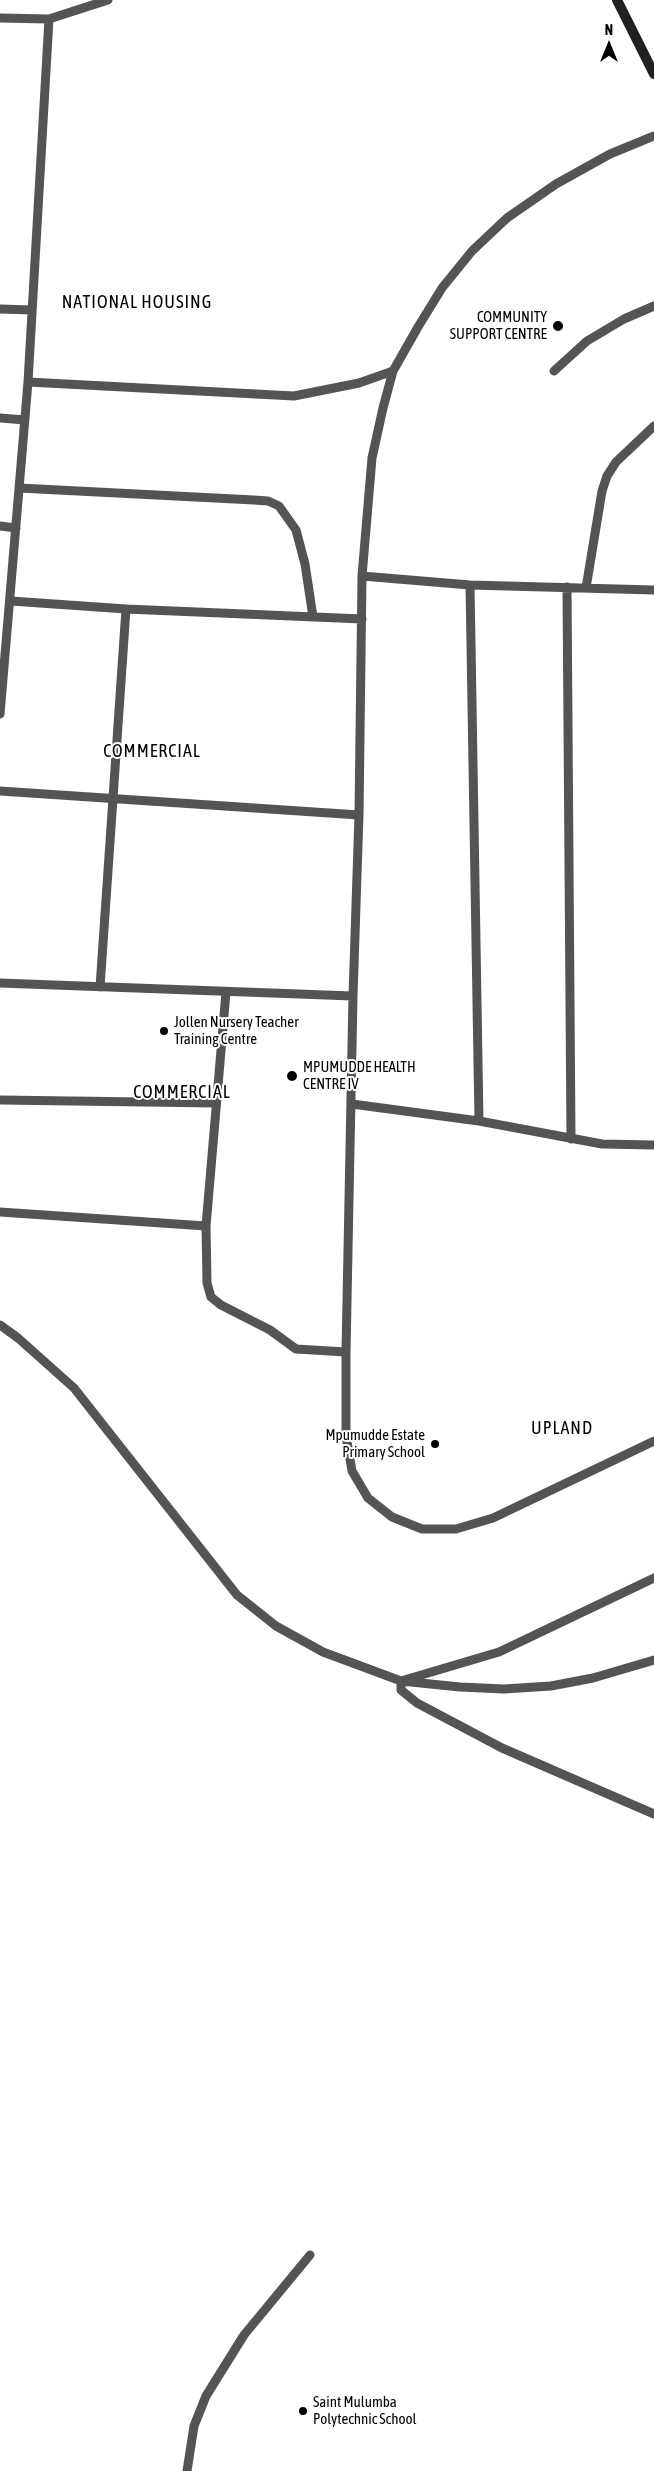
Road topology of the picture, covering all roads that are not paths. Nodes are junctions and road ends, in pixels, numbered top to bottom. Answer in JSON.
{"nodes":[{"id":1,"x":108,"y":0,"type":"edge"},
{"id":2,"x":617,"y":0,"type":"edge"},
{"id":3,"x":0,"y":18,"type":"edge"},
{"id":4,"x":49,"y":19,"type":"junction"},
{"id":5,"x":654,"y":74,"type":"edge"},
{"id":6,"x":654,"y":136,"type":"edge"},
{"id":7,"x":654,"y":306,"type":"edge"},
{"id":8,"x":0,"y":309,"type":"edge"},
{"id":9,"x":32,"y":310,"type":"junction"},
{"id":10,"x":394,"y":371,"type":"junction"},
{"id":11,"x":554,"y":371,"type":"dead end"},
{"id":12,"x":28,"y":382,"type":"junction"},
{"id":13,"x":0,"y":418,"type":"edge"},
{"id":14,"x":25,"y":420,"type":"junction"},
{"id":15,"x":654,"y":426,"type":"edge"},
{"id":16,"x":19,"y":488,"type":"junction"},
{"id":17,"x":0,"y":526,"type":"edge"},
{"id":18,"x":16,"y":528,"type":"junction"},
{"id":19,"x":362,"y":576,"type":"junction"},
{"id":20,"x":470,"y":585,"type":"junction"},
{"id":21,"x":567,"y":587,"type":"junction"},
{"id":22,"x":586,"y":588,"type":"junction"},
{"id":23,"x":654,"y":590,"type":"edge"},
{"id":24,"x":11,"y":601,"type":"junction"},
{"id":25,"x":126,"y":610,"type":"junction"},
{"id":26,"x":313,"y":617,"type":"junction"},
{"id":27,"x":362,"y":619,"type":"junction"},
{"id":28,"x":4,"y":632,"type":"edge"},
{"id":29,"x":0,"y":714,"type":"edge"},
{"id":30,"x":0,"y":790,"type":"edge"},
{"id":31,"x":113,"y":798,"type":"junction"},
{"id":32,"x":359,"y":815,"type":"junction"},
{"id":33,"x":0,"y":983,"type":"edge"},
{"id":34,"x":100,"y":987,"type":"junction"},
{"id":35,"x":226,"y":992,"type":"junction"},
{"id":36,"x":353,"y":996,"type":"junction"},
{"id":37,"x":0,"y":1100,"type":"edge"},
{"id":38,"x":216,"y":1103,"type":"junction"},
{"id":39,"x":352,"y":1104,"type":"junction"},
{"id":40,"x":480,"y":1121,"type":"junction"},
{"id":41,"x":571,"y":1139,"type":"junction"},
{"id":42,"x":654,"y":1145,"type":"edge"},
{"id":43,"x":0,"y":1212,"type":"edge"},
{"id":44,"x":206,"y":1226,"type":"junction"},
{"id":45,"x":0,"y":1325,"type":"edge"},
{"id":46,"x":346,"y":1352,"type":"junction"},
{"id":47,"x":654,"y":1441,"type":"edge"},
{"id":48,"x":654,"y":1578,"type":"edge"},
{"id":49,"x":654,"y":1660,"type":"edge"},
{"id":50,"x":401,"y":1681,"type":"junction"},
{"id":51,"x":654,"y":1814,"type":"edge"},
{"id":52,"x":310,"y":2255,"type":"dead end"},
{"id":53,"x":187,"y":2471,"type":"edge"}],
"edges":[{"from":1,"to":4,"type":"street"},
{"from":2,"to":5,"type":"main road"},
{"from":3,"to":4,"type":"street"},
{"from":4,"to":9,"type":"street"},
{"from":6,"to":10,"type":"street"},
{"from":7,"to":11,"type":"street"},
{"from":8,"to":9,"type":"street"},
{"from":9,"to":12,"type":"street"},
{"from":10,"to":12,"type":"street"},
{"from":10,"to":19,"type":"street"},
{"from":12,"to":14,"type":"street"},
{"from":13,"to":14,"type":"street"},
{"from":14,"to":16,"type":"street"},
{"from":15,"to":22,"type":"street"},
{"from":16,"to":18,"type":"street"},
{"from":16,"to":26,"type":"street"},
{"from":17,"to":18,"type":"street"},
{"from":18,"to":24,"type":"street"},
{"from":19,"to":20,"type":"street"},
{"from":19,"to":27,"type":"street"},
{"from":20,"to":21,"type":"street"},
{"from":20,"to":40,"type":"street"},
{"from":21,"to":22,"type":"street"},
{"from":21,"to":41,"type":"street"},
{"from":22,"to":23,"type":"street"},
{"from":24,"to":25,"type":"street"},
{"from":24,"to":28,"type":"street"},
{"from":25,"to":26,"type":"street"},
{"from":25,"to":31,"type":"street"},
{"from":26,"to":27,"type":"street"},
{"from":27,"to":32,"type":"street"},
{"from":28,"to":29,"type":"street"},
{"from":30,"to":31,"type":"street"},
{"from":31,"to":32,"type":"street"},
{"from":31,"to":34,"type":"street"},
{"from":32,"to":36,"type":"street"},
{"from":33,"to":34,"type":"street"},
{"from":34,"to":35,"type":"street"},
{"from":35,"to":36,"type":"street"},
{"from":35,"to":38,"type":"street"},
{"from":36,"to":39,"type":"street"},
{"from":37,"to":38,"type":"street"},
{"from":38,"to":44,"type":"street"},
{"from":39,"to":40,"type":"street"},
{"from":39,"to":46,"type":"street"},
{"from":40,"to":41,"type":"street"},
{"from":41,"to":42,"type":"street"},
{"from":43,"to":44,"type":"street"},
{"from":44,"to":46,"type":"street"},
{"from":45,"to":50,"type":"street"},
{"from":46,"to":47,"type":"street"},
{"from":48,"to":50,"type":"street"},
{"from":49,"to":50,"type":"street"},
{"from":50,"to":51,"type":"street"},
{"from":52,"to":53,"type":"street"}]}
